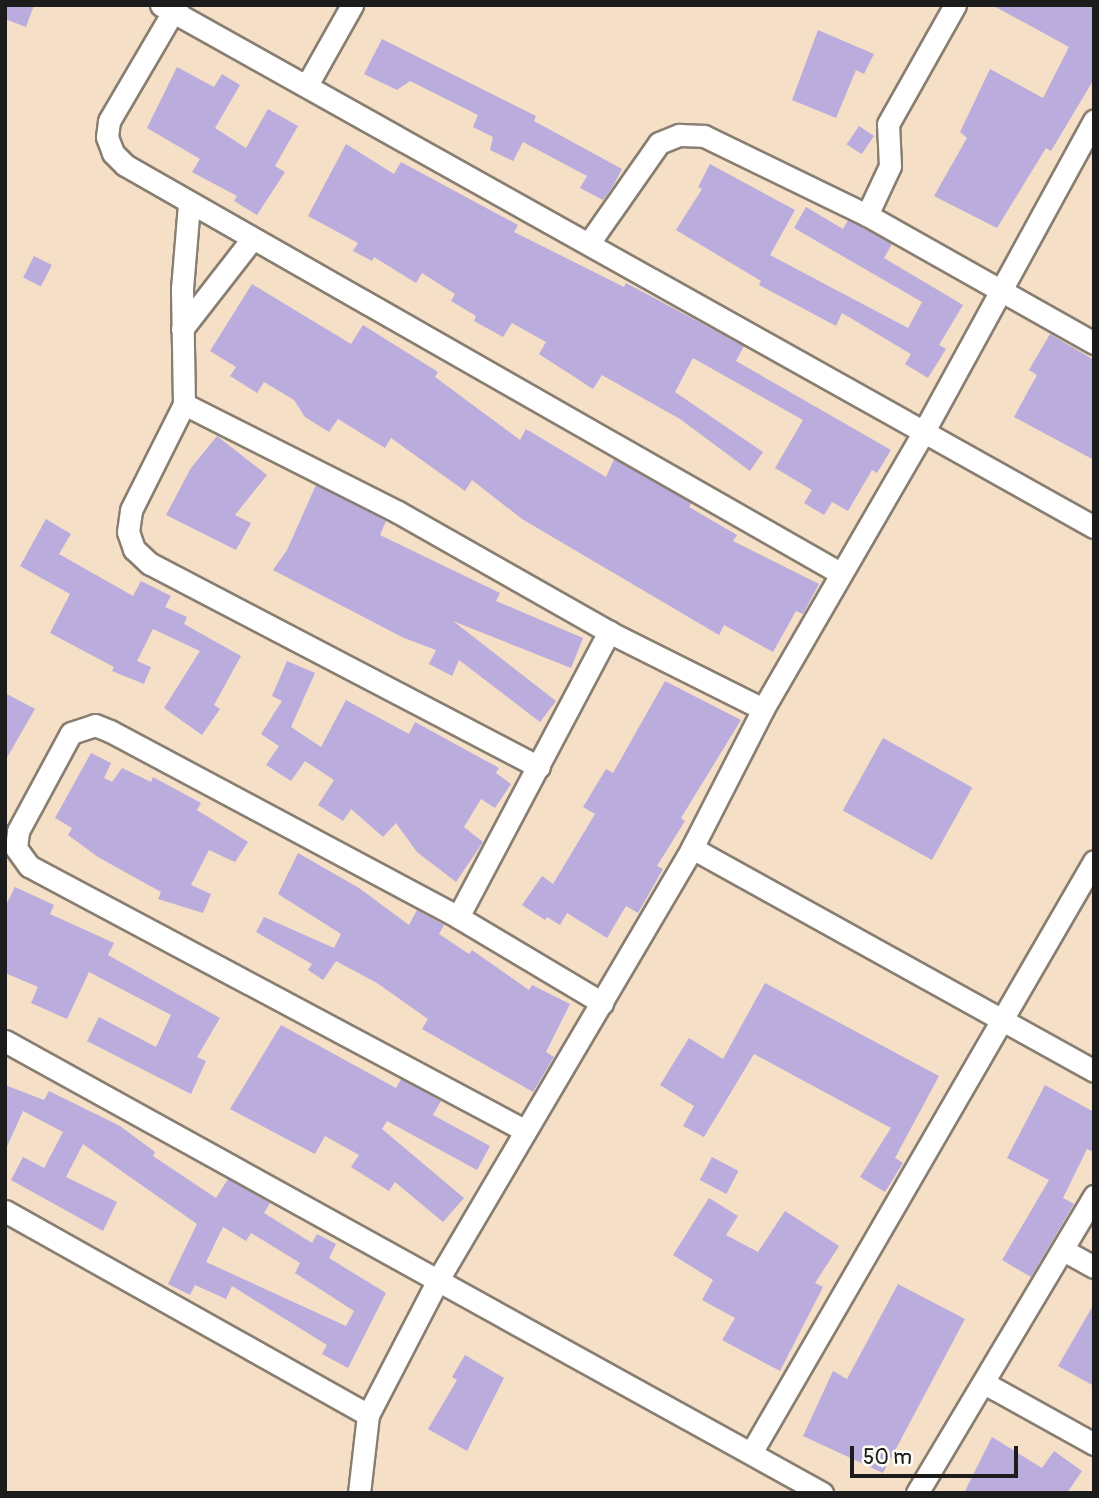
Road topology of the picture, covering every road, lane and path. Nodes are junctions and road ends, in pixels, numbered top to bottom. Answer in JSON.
{"nodes":[{"id":1,"x":352,"y":5,"type":"edge"},
{"id":2,"x":955,"y":5,"type":"edge"},
{"id":3,"x":171,"y":8,"type":"edge"},
{"id":4,"x":307,"y":85,"type":"junction"},
{"id":5,"x":1094,"y":121,"type":"edge"},
{"id":6,"x":1088,"y":147,"type":"edge"},
{"id":7,"x":188,"y":203,"type":"junction"},
{"id":8,"x":867,"y":215,"type":"junction"},
{"id":9,"x":252,"y":239,"type":"junction"},
{"id":10,"x":590,"y":243,"type":"junction"},
{"id":11,"x":999,"y":293,"type":"junction"},
{"id":12,"x":182,"y":329,"type":"junction"},
{"id":13,"x":1094,"y":343,"type":"edge"},
{"id":14,"x":184,"y":404,"type":"junction"},
{"id":15,"x":924,"y":431,"type":"junction"},
{"id":16,"x":1094,"y":527,"type":"edge"},
{"id":17,"x":841,"y":572,"type":"junction"},
{"id":18,"x":609,"y":632,"type":"junction"},
{"id":19,"x":763,"y":709,"type":"junction"},
{"id":20,"x":539,"y":767,"type":"junction"},
{"id":21,"x":692,"y":848,"type":"junction"},
{"id":22,"x":1094,"y":861,"type":"edge"},
{"id":23,"x":458,"y":917,"type":"junction"},
{"id":24,"x":601,"y":1003,"type":"junction"},
{"id":25,"x":1004,"y":1021,"type":"junction"},
{"id":26,"x":5,"y":1041,"type":"edge"},
{"id":27,"x":1094,"y":1071,"type":"edge"},
{"id":28,"x":524,"y":1130,"type":"junction"},
{"id":29,"x":1094,"y":1196,"type":"edge"},
{"id":30,"x":5,"y":1211,"type":"edge"},
{"id":31,"x":1065,"y":1251,"type":"junction"},
{"id":32,"x":1094,"y":1267,"type":"edge"},
{"id":33,"x":439,"y":1278,"type":"junction"},
{"id":34,"x":984,"y":1383,"type":"junction"},
{"id":35,"x":368,"y":1415,"type":"junction"},
{"id":36,"x":1094,"y":1444,"type":"edge"},
{"id":37,"x":751,"y":1453,"type":"junction"},
{"id":38,"x":359,"y":1493,"type":"edge"},
{"id":39,"x":822,"y":1493,"type":"edge"},
{"id":40,"x":917,"y":1493,"type":"edge"}],
"edges":[{"from":1,"to":4,"type":"street"},
{"from":2,"to":8,"type":"street"},
{"from":3,"to":4,"type":"street"},
{"from":3,"to":7,"type":"street"},
{"from":4,"to":10,"type":"street"},
{"from":5,"to":6,"type":"street"},
{"from":6,"to":11,"type":"street"},
{"from":7,"to":9,"type":"street"},
{"from":7,"to":12,"type":"street"},
{"from":8,"to":10,"type":"street"},
{"from":8,"to":11,"type":"street"},
{"from":9,"to":12,"type":"street"},
{"from":9,"to":17,"type":"street"},
{"from":10,"to":15,"type":"street"},
{"from":11,"to":13,"type":"street"},
{"from":11,"to":15,"type":"street"},
{"from":12,"to":14,"type":"street"},
{"from":14,"to":18,"type":"street"},
{"from":14,"to":20,"type":"street"},
{"from":15,"to":16,"type":"street"},
{"from":15,"to":17,"type":"street"},
{"from":17,"to":19,"type":"street"},
{"from":18,"to":19,"type":"street"},
{"from":18,"to":20,"type":"street"},
{"from":19,"to":21,"type":"street"},
{"from":20,"to":23,"type":"street"},
{"from":21,"to":24,"type":"street"},
{"from":21,"to":25,"type":"street"},
{"from":22,"to":25,"type":"street"},
{"from":23,"to":24,"type":"street"},
{"from":23,"to":28,"type":"street"},
{"from":24,"to":28,"type":"street"},
{"from":25,"to":27,"type":"street"},
{"from":25,"to":37,"type":"street"},
{"from":26,"to":33,"type":"street"},
{"from":28,"to":33,"type":"street"},
{"from":29,"to":31,"type":"street"},
{"from":30,"to":35,"type":"street"},
{"from":31,"to":32,"type":"street"},
{"from":31,"to":34,"type":"street"},
{"from":33,"to":35,"type":"street"},
{"from":33,"to":37,"type":"street"},
{"from":34,"to":36,"type":"street"},
{"from":34,"to":40,"type":"street"},
{"from":35,"to":38,"type":"street"},
{"from":37,"to":39,"type":"street"}]}
